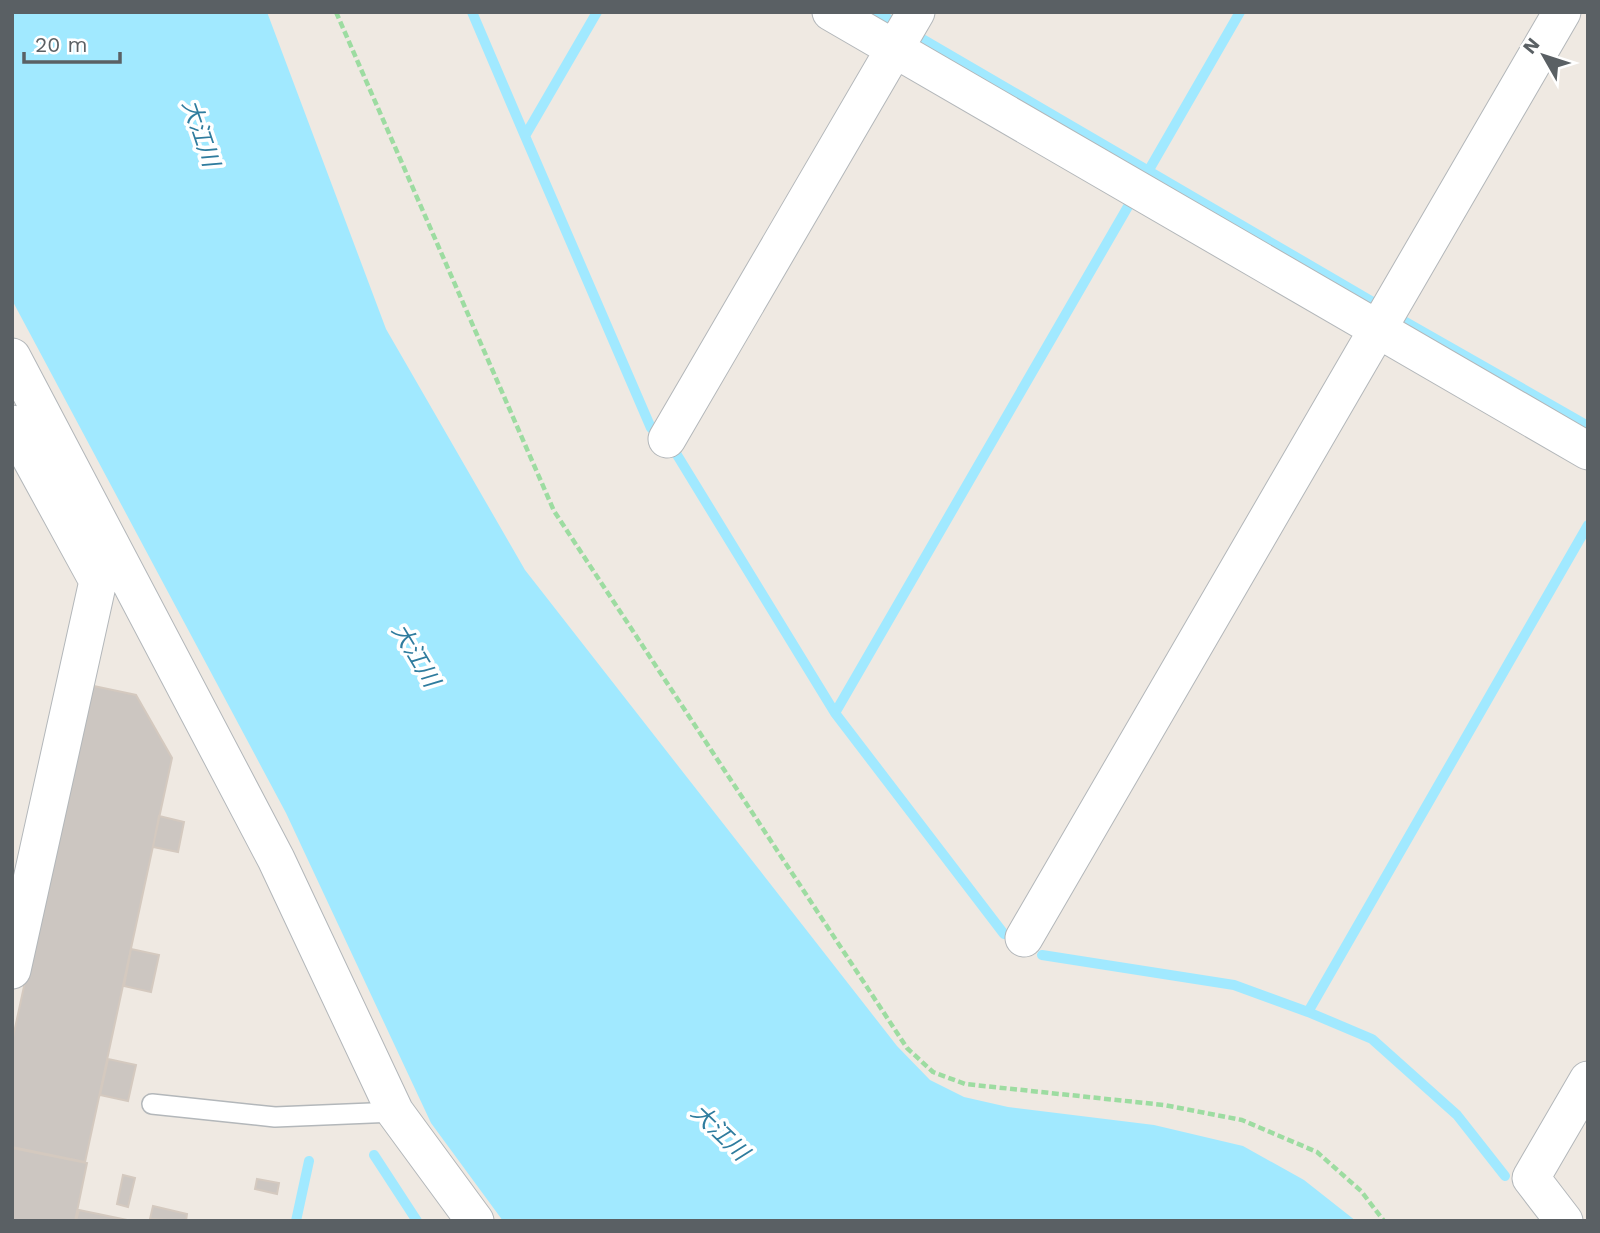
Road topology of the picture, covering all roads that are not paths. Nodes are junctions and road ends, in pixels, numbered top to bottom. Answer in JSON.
{"nodes":[{"id":1,"x":831,"y":12,"type":"edge"},
{"id":2,"x":916,"y":12,"type":"edge"},
{"id":3,"x":1562,"y":12,"type":"edge"},
{"id":4,"x":895,"y":50,"type":"junction"},
{"id":5,"x":1378,"y":329,"type":"junction"},
{"id":6,"x":12,"y":357,"type":"edge"},
{"id":7,"x":12,"y":424,"type":"edge"},
{"id":8,"x":667,"y":439,"type":"dead end"},
{"id":9,"x":1588,"y":451,"type":"edge"},
{"id":10,"x":1024,"y":938,"type":"dead end"},
{"id":11,"x":12,"y":970,"type":"edge"},
{"id":12,"x":1588,"y":1080,"type":"edge"},
{"id":13,"x":152,"y":1104,"type":"dead end"},
{"id":14,"x":395,"y":1112,"type":"junction"},
{"id":15,"x":475,"y":1221,"type":"edge"},
{"id":16,"x":1563,"y":1221,"type":"edge"}],
"edges":[{"from":1,"to":4,"type":"street"},
{"from":2,"to":4,"type":"street"},
{"from":3,"to":5,"type":"street"},
{"from":4,"to":5,"type":"street"},
{"from":4,"to":8,"type":"street"},
{"from":5,"to":9,"type":"street"},
{"from":5,"to":10,"type":"street"},
{"from":6,"to":14,"type":"street"},
{"from":7,"to":11,"type":"street"},
{"from":12,"to":16,"type":"street"},
{"from":13,"to":14,"type":"lane"},
{"from":14,"to":15,"type":"street"}]}
